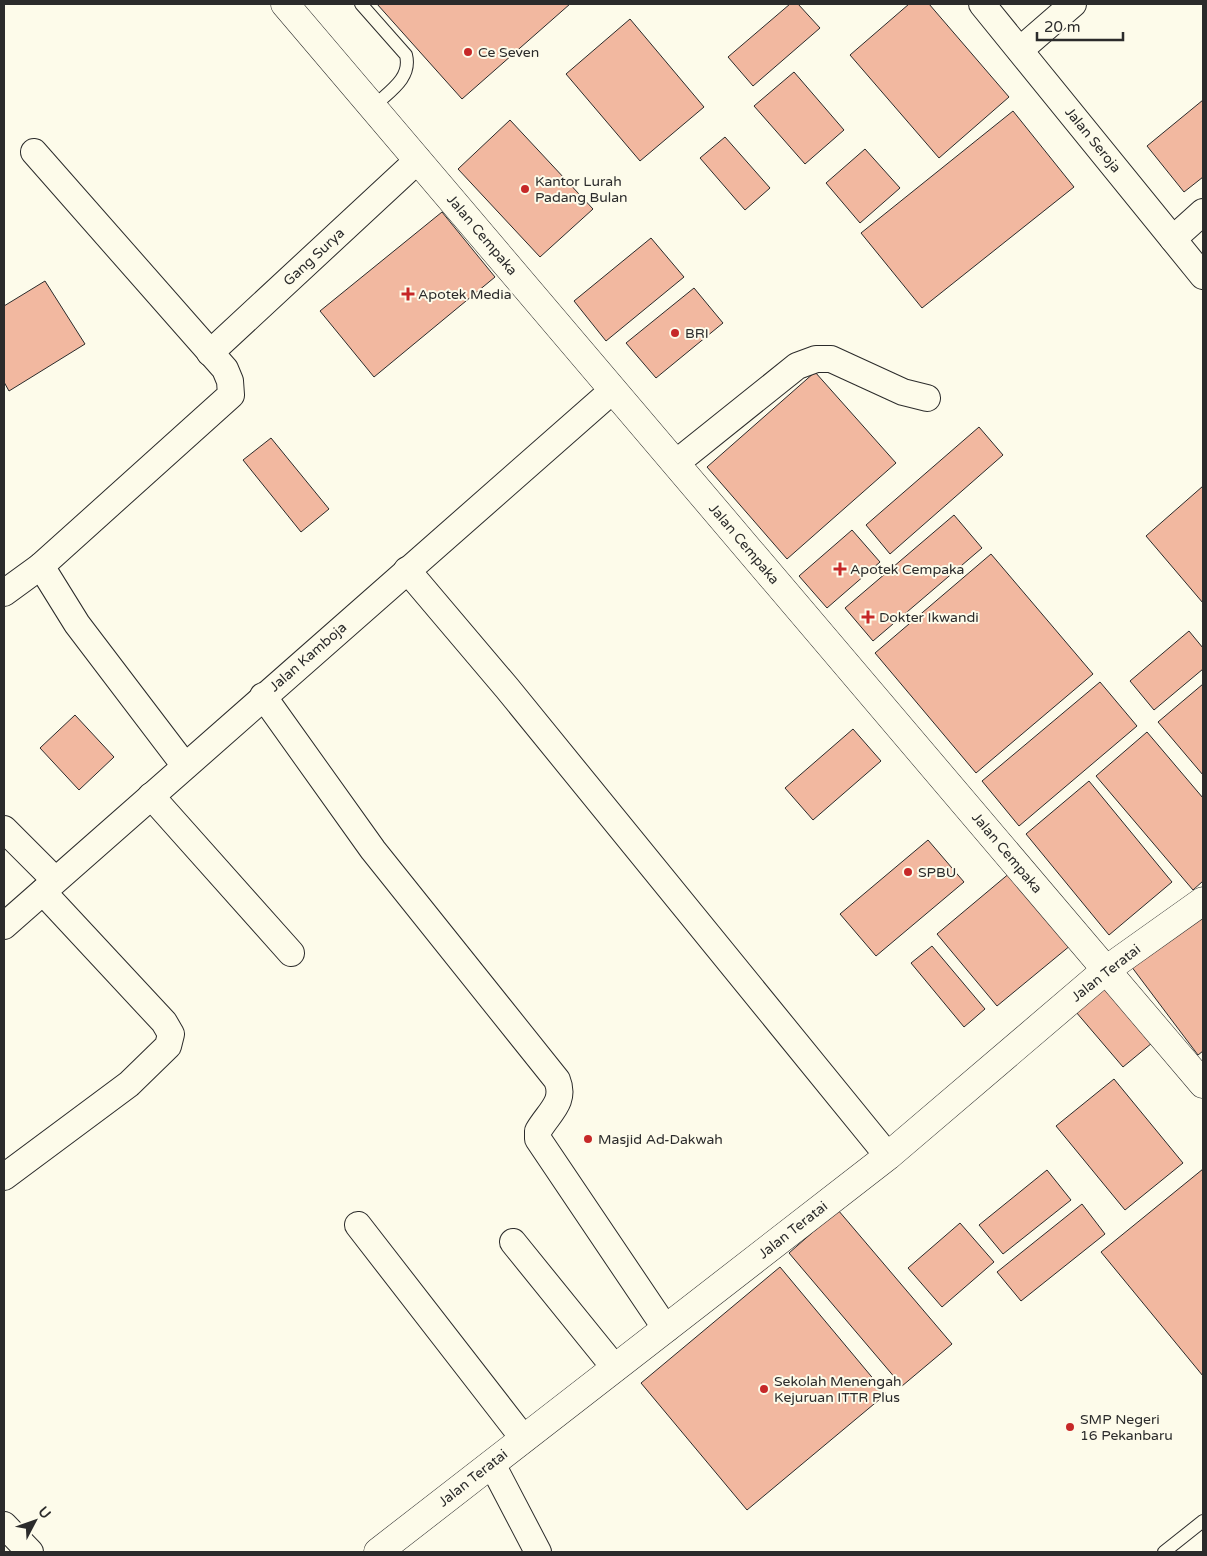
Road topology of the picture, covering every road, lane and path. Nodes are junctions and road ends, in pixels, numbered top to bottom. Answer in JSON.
{"nodes":[{"id":1,"x":285,"y":4,"type":"edge"},
{"id":2,"x":361,"y":4,"type":"edge"},
{"id":3,"x":982,"y":4,"type":"edge"},
{"id":4,"x":1073,"y":4,"type":"edge"},
{"id":5,"x":1020,"y":50,"type":"junction"},
{"id":6,"x":373,"y":107,"type":"junction"},
{"id":7,"x":34,"y":152,"type":"dead end"},
{"id":8,"x":418,"y":160,"type":"junction"},
{"id":9,"x":1203,"y":212,"type":"edge"},
{"id":10,"x":1173,"y":238,"type":"junction"},
{"id":11,"x":1203,"y":276,"type":"edge"},
{"id":12,"x":210,"y":353,"type":"junction"},
{"id":13,"x":613,"y":390,"type":"junction"},
{"id":14,"x":927,"y":398,"type":"dead end"},
{"id":15,"x":676,"y":463,"type":"junction"},
{"id":16,"x":41,"y":566,"type":"junction"},
{"id":17,"x":407,"y":570,"type":"junction"},
{"id":18,"x":4,"y":593,"type":"edge"},
{"id":19,"x":263,"y":696,"type":"junction"},
{"id":20,"x":185,"y":766,"type":"junction"},
{"id":21,"x":151,"y":796,"type":"junction"},
{"id":22,"x":4,"y":829,"type":"edge"},
{"id":23,"x":49,"y":886,"type":"junction"},
{"id":24,"x":1203,"y":901,"type":"edge"},
{"id":25,"x":4,"y":926,"type":"edge"},
{"id":26,"x":291,"y":953,"type":"dead end"},
{"id":27,"x":1106,"y":970,"type":"junction"},
{"id":28,"x":1203,"y":1084,"type":"edge"},
{"id":29,"x":888,"y":1156,"type":"junction"},
{"id":30,"x":4,"y":1177,"type":"edge"},
{"id":31,"x":358,"y":1226,"type":"dead end"},
{"id":32,"x":513,"y":1242,"type":"dead end"},
{"id":33,"x":666,"y":1329,"type":"junction"},
{"id":34,"x":615,"y":1368,"type":"junction"},
{"id":35,"x":524,"y":1439,"type":"junction"},
{"id":36,"x":492,"y":1464,"type":"junction"},
{"id":37,"x":1203,"y":1521,"type":"edge"},
{"id":38,"x":4,"y":1525,"type":"edge"},
{"id":39,"x":30,"y":1552,"type":"edge"},
{"id":40,"x":378,"y":1552,"type":"edge"},
{"id":41,"x":538,"y":1552,"type":"edge"},
{"id":42,"x":1164,"y":1552,"type":"edge"}],
"edges":[{"from":1,"to":6,"type":"street","name":"Jalan Cempaka"},
{"from":2,"to":6,"type":"lane"},
{"from":3,"to":5,"type":"street","name":"Jalan Seroja"},
{"from":4,"to":5,"type":"street"},
{"from":5,"to":10,"type":"street","name":"Jalan Seroja"},
{"from":6,"to":8,"type":"street","name":"Jalan Cempaka"},
{"from":7,"to":12,"type":"street"},
{"from":8,"to":12,"type":"street","name":"Gang Surya"},
{"from":8,"to":13,"type":"street","name":"Jalan Cempaka"},
{"from":9,"to":10,"type":"street"},
{"from":10,"to":11,"type":"street","name":"Jalan Seroja"},
{"from":12,"to":16,"type":"street"},
{"from":13,"to":15,"type":"street","name":"Jalan Cempaka"},
{"from":13,"to":17,"type":"street","name":"Jalan Kamboja"},
{"from":14,"to":15,"type":"street"},
{"from":15,"to":27,"type":"street","name":"Jalan Cempaka"},
{"from":16,"to":18,"type":"street"},
{"from":16,"to":20,"type":"street"},
{"from":17,"to":19,"type":"street","name":"Jalan Kamboja"},
{"from":17,"to":29,"type":"street"},
{"from":19,"to":20,"type":"street","name":"Jalan Kamboja"},
{"from":19,"to":33,"type":"street"},
{"from":20,"to":21,"type":"street","name":"Jalan Kamboja"},
{"from":21,"to":23,"type":"street","name":"Jalan Kamboja"},
{"from":21,"to":26,"type":"street"},
{"from":22,"to":23,"type":"street"},
{"from":23,"to":25,"type":"street","name":"Jalan Kamboja"},
{"from":23,"to":30,"type":"street"},
{"from":24,"to":27,"type":"street","name":"Jalan Teratai"},
{"from":27,"to":28,"type":"street","name":"Jalan Cempaka"},
{"from":27,"to":29,"type":"street","name":"Jalan Teratai"},
{"from":29,"to":33,"type":"street","name":"Jalan Teratai"},
{"from":31,"to":35,"type":"street"},
{"from":32,"to":34,"type":"street"},
{"from":33,"to":34,"type":"street","name":"Jalan Teratai"},
{"from":34,"to":35,"type":"street","name":"Jalan Teratai"},
{"from":35,"to":36,"type":"street","name":"Jalan Teratai"},
{"from":36,"to":40,"type":"street","name":"Jalan Teratai"},
{"from":36,"to":41,"type":"street"},
{"from":37,"to":42,"type":"lane"},
{"from":38,"to":39,"type":"street"}]}
